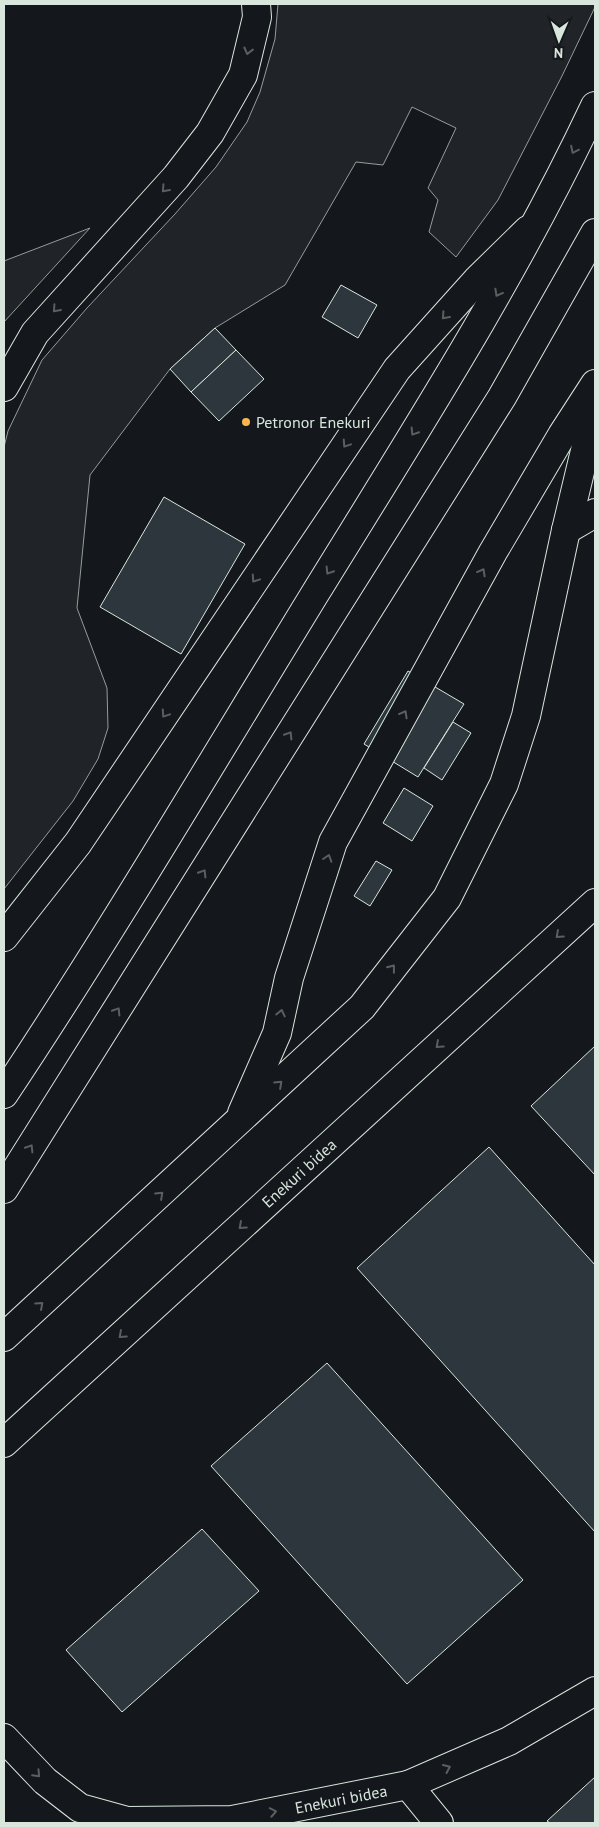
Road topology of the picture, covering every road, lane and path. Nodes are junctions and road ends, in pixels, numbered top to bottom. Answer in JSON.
{"nodes":[{"id":1,"x":256,"y":4,"type":"edge"},
{"id":2,"x":595,"y":106,"type":"edge"},
{"id":3,"x":540,"y":218,"type":"junction"},
{"id":4,"x":595,"y":233,"type":"edge"},
{"id":5,"x":595,"y":384,"type":"edge"},
{"id":6,"x":4,"y":387,"type":"edge"},
{"id":7,"x":595,"y":409,"type":"edge"},
{"id":8,"x":595,"y":513,"type":"edge"},
{"id":9,"x":566,"y":530,"type":"junction"},
{"id":10,"x":595,"y":903,"type":"edge"},
{"id":11,"x":4,"y":937,"type":"edge"},
{"id":12,"x":4,"y":1094,"type":"edge"},
{"id":13,"x":237,"y":1123,"type":"junction"},
{"id":14,"x":4,"y":1189,"type":"edge"},
{"id":15,"x":4,"y":1337,"type":"edge"},
{"id":16,"x":4,"y":1443,"type":"edge"},
{"id":17,"x":595,"y":1691,"type":"edge"},
{"id":18,"x":4,"y":1738,"type":"edge"},
{"id":19,"x":408,"y":1785,"type":"junction"},
{"id":20,"x":439,"y":1823,"type":"edge"}],
"edges":[{"from":1,"to":6,"type":"street","one_way":true},
{"from":2,"to":3,"type":"street","one_way":true},
{"from":3,"to":11,"type":"street","one_way":true},
{"from":3,"to":12,"type":"street","one_way":true},
{"from":14,"to":4,"type":"street","one_way":true},
{"from":13,"to":5,"type":"street","one_way":true},
{"from":7,"to":9,"type":"street"},
{"from":8,"to":9,"type":"street"},
{"from":13,"to":9,"type":"street","one_way":true},
{"from":10,"to":16,"type":"street","name":"Enekuri bidea","one_way":true},
{"from":15,"to":13,"type":"street","one_way":true},
{"from":19,"to":17,"type":"street","name":"Enekuri bidea","one_way":true},
{"from":18,"to":19,"type":"street","name":"Enekuri bidea","one_way":true},
{"from":19,"to":20,"type":"street","name":"Enekuri bidea"}]}
